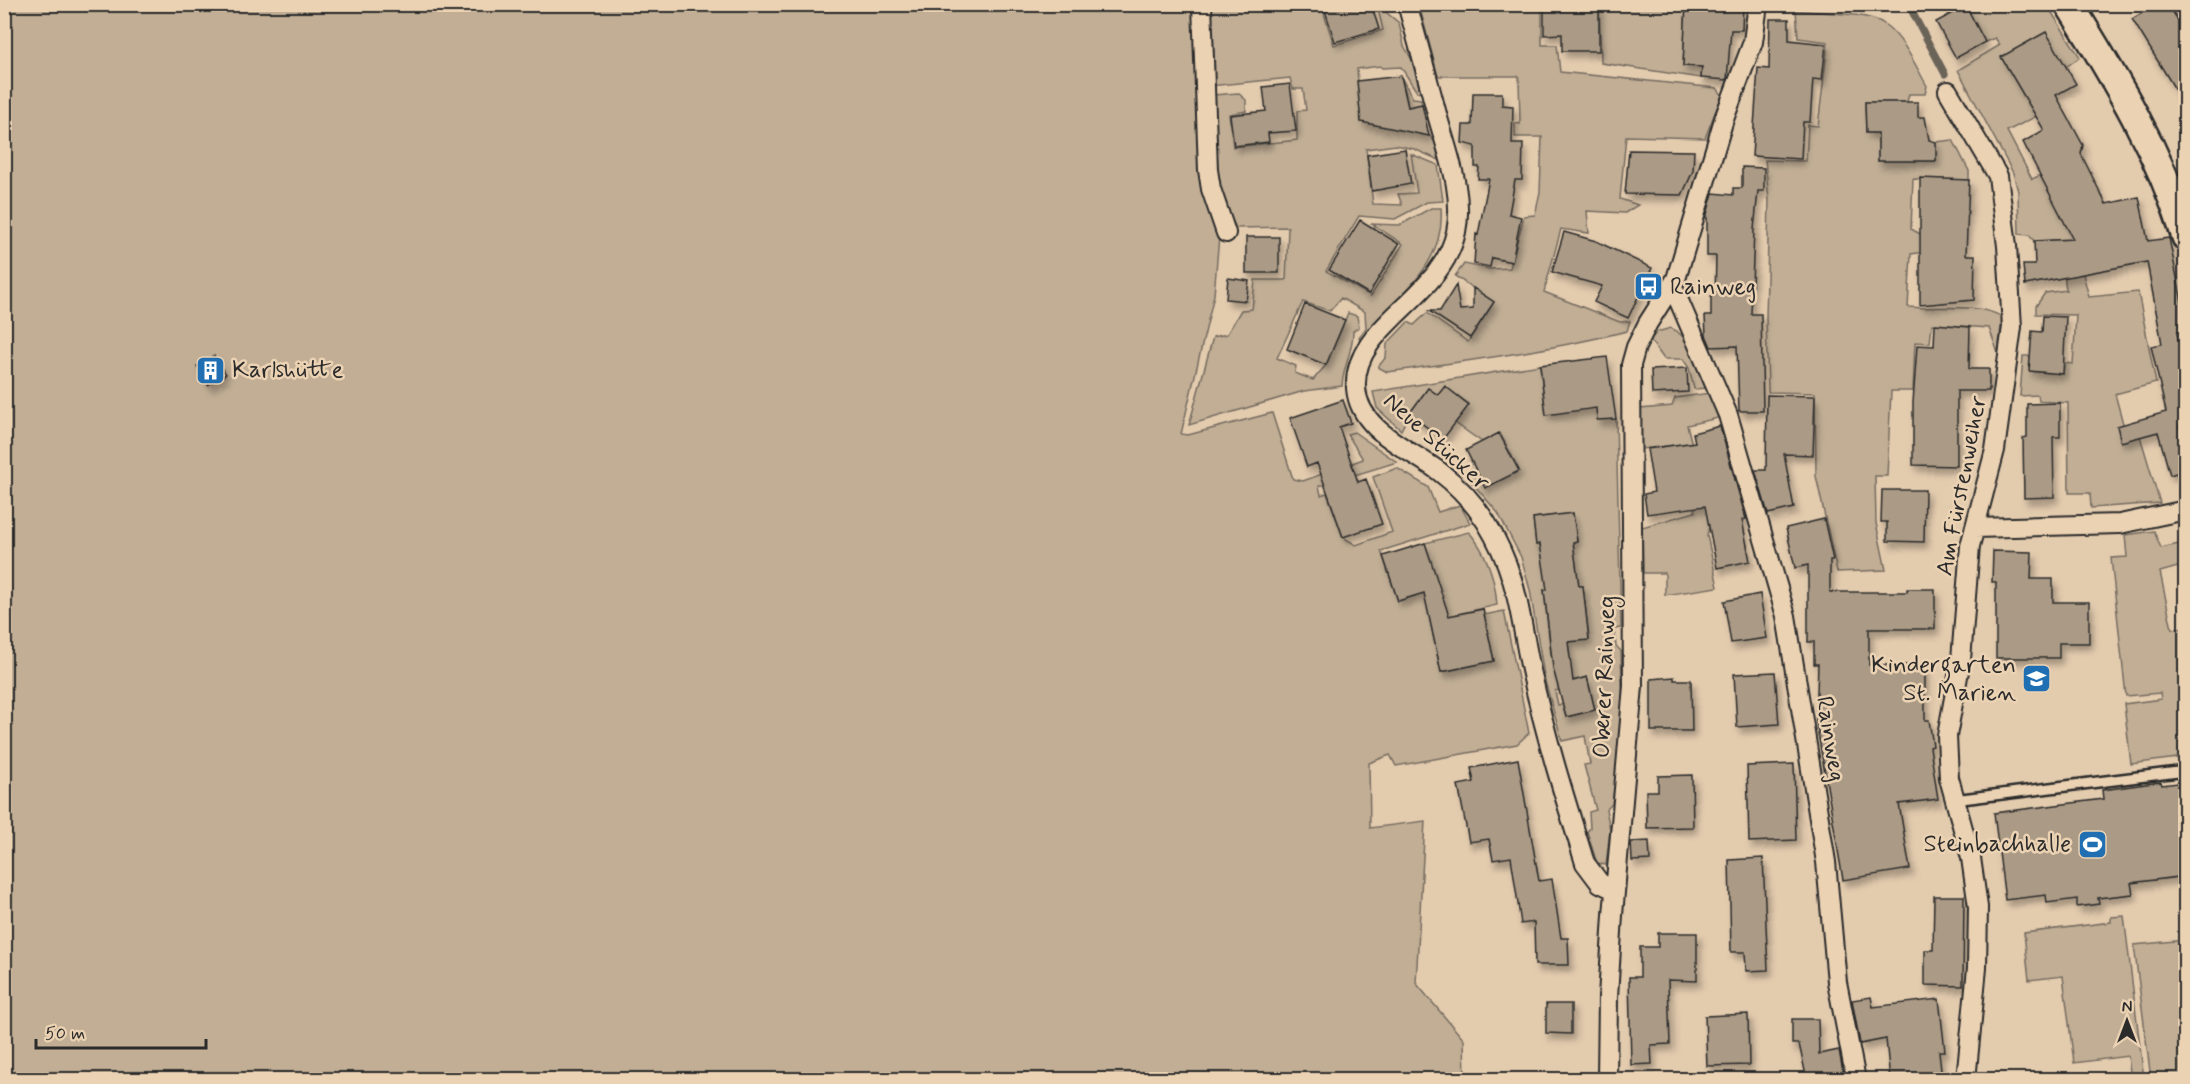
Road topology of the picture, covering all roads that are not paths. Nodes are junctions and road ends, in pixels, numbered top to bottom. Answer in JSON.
{"nodes":[{"id":1,"x":1202,"y":4,"type":"edge"},
{"id":2,"x":1407,"y":4,"type":"edge"},
{"id":3,"x":1758,"y":4,"type":"edge"},
{"id":4,"x":2069,"y":4,"type":"edge"},
{"id":5,"x":1948,"y":92,"type":"dead end"},
{"id":6,"x":1226,"y":233,"type":"dead end"},
{"id":7,"x":2186,"y":237,"type":"edge"},
{"id":8,"x":1673,"y":287,"type":"junction"},
{"id":9,"x":2186,"y":510,"type":"edge"},
{"id":10,"x":1975,"y":528,"type":"junction"},
{"id":11,"x":2186,"y":771,"type":"edge"},
{"id":12,"x":1954,"y":800,"type":"junction"},
{"id":13,"x":1615,"y":890,"type":"junction"},
{"id":14,"x":1607,"y":1080,"type":"edge"},
{"id":15,"x":1856,"y":1080,"type":"edge"},
{"id":16,"x":1966,"y":1080,"type":"edge"}],
"edges":[{"from":1,"to":6,"type":"street"},
{"from":2,"to":13,"type":"street","name":"Neue Stücker"},
{"from":3,"to":8,"type":"street"},
{"from":4,"to":7,"type":"main road"},
{"from":5,"to":10,"type":"street","name":"Am Fürstenweiher"},
{"from":8,"to":13,"type":"street","name":"Oberer Rainweg"},
{"from":8,"to":15,"type":"street","name":"Rainweg"},
{"from":9,"to":10,"type":"street"},
{"from":10,"to":12,"type":"street","name":"Am Fürstenweiher"},
{"from":11,"to":12,"type":"lane"},
{"from":12,"to":16,"type":"street","name":"Am Fürstenweiher"},
{"from":13,"to":14,"type":"street","name":"Oberer Rainweg"}]}
